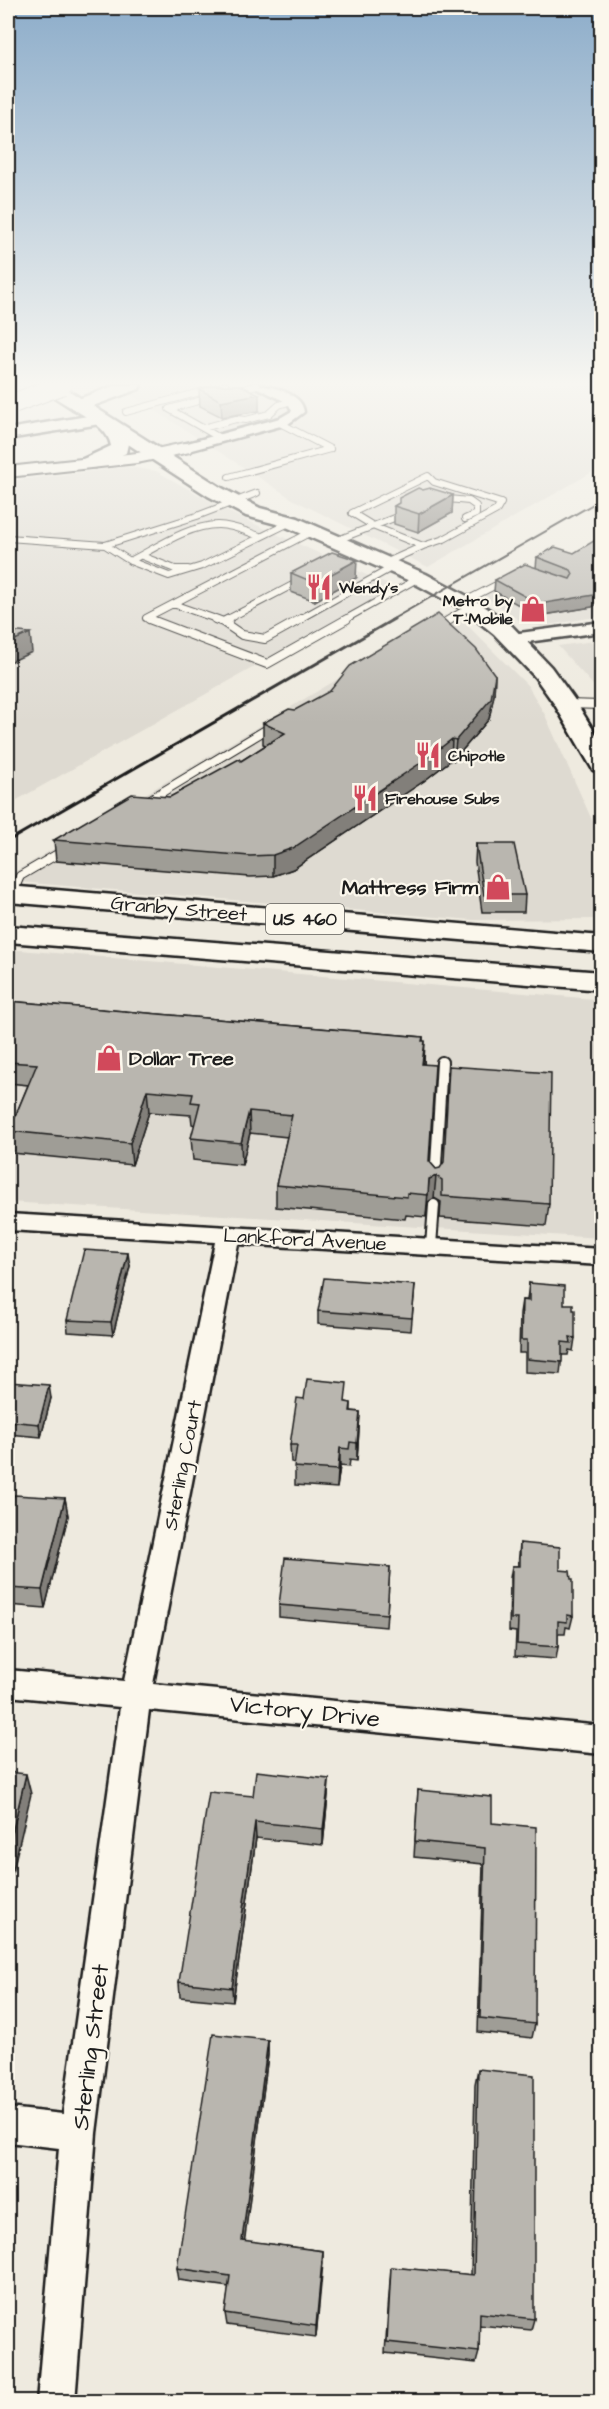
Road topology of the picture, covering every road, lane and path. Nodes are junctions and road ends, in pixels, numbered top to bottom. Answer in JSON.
{"nodes":[{"id":1,"x":228,"y":497,"type":"edge"},
{"id":2,"x":245,"y":497,"type":"edge"},
{"id":3,"x":264,"y":497,"type":"edge"},
{"id":4,"x":384,"y":497,"type":"edge"},
{"id":5,"x":483,"y":497,"type":"edge"},
{"id":6,"x":439,"y":499,"type":"edge"},
{"id":7,"x":448,"y":499,"type":"junction"},
{"id":8,"x":236,"y":501,"type":"junction"},
{"id":9,"x":394,"y":518,"type":"edge"},
{"id":10,"x":464,"y":520,"type":"junction"},
{"id":11,"x":291,"y":522,"type":"junction"},
{"id":12,"x":375,"y":527,"type":"junction"},
{"id":13,"x":459,"y":530,"type":"junction"},
{"id":14,"x":313,"y":531,"type":"junction"},
{"id":15,"x":260,"y":536,"type":"junction"},
{"id":16,"x":8,"y":538,"type":"edge"},
{"id":17,"x":105,"y":545,"type":"junction"},
{"id":18,"x":423,"y":546,"type":"junction"},
{"id":19,"x":347,"y":550,"type":"junction"},
{"id":20,"x":142,"y":556,"type":"junction"},
{"id":21,"x":130,"y":561,"type":"junction"},
{"id":22,"x":389,"y":565,"type":"junction"},
{"id":23,"x":195,"y":569,"type":"junction"},
{"id":24,"x":517,"y":574,"type":"edge"},
{"id":25,"x":306,"y":578,"type":"edge"},
{"id":26,"x":419,"y":578,"type":"junction"},
{"id":27,"x":173,"y":604,"type":"junction"},
{"id":28,"x":467,"y":604,"type":"junction"},
{"id":29,"x":223,"y":622,"type":"junction"},
{"id":30,"x":602,"y":627,"type":"edge"},
{"id":31,"x":425,"y":635,"type":"edge"},
{"id":32,"x":512,"y":639,"type":"junction"},
{"id":33,"x":566,"y":704,"type":"junction"},
{"id":34,"x":602,"y":705,"type":"edge"},
{"id":35,"x":283,"y":720,"type":"edge"},
{"id":36,"x":601,"y":764,"type":"edge"},
{"id":37,"x":131,"y":810,"type":"edge"},
{"id":38,"x":70,"y":846,"type":"edge"},
{"id":39,"x":12,"y":892,"type":"edge"},
{"id":40,"x":8,"y":934,"type":"edge"},
{"id":41,"x":602,"y":944,"type":"edge"},
{"id":42,"x":602,"y":981,"type":"edge"},
{"id":43,"x":442,"y":1062,"type":"dead end"},
{"id":44,"x":435,"y":1184,"type":"edge"},
{"id":45,"x":434,"y":1205,"type":"dead end"},
{"id":46,"x":8,"y":1222,"type":"edge"},
{"id":47,"x":228,"y":1235,"type":"junction"},
{"id":48,"x":431,"y":1246,"type":"junction"},
{"id":49,"x":602,"y":1257,"type":"edge"},
{"id":50,"x":8,"y":1683,"type":"edge"},
{"id":51,"x":136,"y":1694,"type":"junction"},
{"id":52,"x":602,"y":1740,"type":"edge"},
{"id":53,"x":8,"y":2125,"type":"edge"},
{"id":54,"x":78,"y":2133,"type":"junction"},
{"id":55,"x":56,"y":2402,"type":"edge"}],
"edges":[{"from":1,"to":8,"type":"main road"},
{"from":2,"to":8,"type":"lane"},
{"from":3,"to":11,"type":"main road"},
{"from":4,"to":12,"type":"lane"},
{"from":5,"to":13,"type":"lane"},
{"from":6,"to":7,"type":"lane"},
{"from":7,"to":10,"type":"lane"},
{"from":7,"to":10,"type":"lane"},
{"from":8,"to":11,"type":"main road"},
{"from":8,"to":17,"type":"lane"},
{"from":9,"to":12,"type":"lane"},
{"from":10,"to":13,"type":"lane"},
{"from":11,"to":14,"type":"main road"},
{"from":11,"to":15,"type":"lane"},
{"from":12,"to":18,"type":"lane"},
{"from":12,"to":19,"type":"lane"},
{"from":13,"to":18,"type":"lane"},
{"from":14,"to":19,"type":"main road"},
{"from":14,"to":27,"type":"lane"},
{"from":15,"to":20,"type":"lane"},
{"from":15,"to":23,"type":"lane"},
{"from":16,"to":17,"type":"lane"},
{"from":17,"to":21,"type":"lane"},
{"from":18,"to":22,"type":"lane"},
{"from":19,"to":22,"type":"main road"},
{"from":20,"to":21,"type":"lane"},
{"from":20,"to":23,"type":"lane"},
{"from":21,"to":23,"type":"lane"},
{"from":22,"to":26,"type":"main road"},
{"from":22,"to":29,"type":"lane"},
{"from":24,"to":28,"type":"lane"},
{"from":25,"to":29,"type":"lane"},
{"from":26,"to":27,"type":"lane"},
{"from":26,"to":28,"type":"main road"},
{"from":27,"to":29,"type":"lane"},
{"from":28,"to":31,"type":"lane"},
{"from":28,"to":32,"type":"main road"},
{"from":30,"to":32,"type":"street"},
{"from":32,"to":33,"type":"main road"},
{"from":33,"to":34,"type":"lane"},
{"from":33,"to":36,"type":"main road"},
{"from":35,"to":37,"type":"lane"},
{"from":38,"to":39,"type":"lane"},
{"from":39,"to":41,"type":"main road","name":"Granby Street","number":"US 460"},
{"from":40,"to":42,"type":"main road","name":"Granby Street","number":"US 460"},
{"from":43,"to":44,"type":"lane"},
{"from":45,"to":48,"type":"lane"},
{"from":46,"to":47,"type":"street","name":"Lankford Avenue"},
{"from":47,"to":48,"type":"street","name":"Lankford Avenue"},
{"from":47,"to":51,"type":"street","name":"Sterling Court"},
{"from":48,"to":49,"type":"street","name":"Lankford Avenue"},
{"from":50,"to":51,"type":"street","name":"Victory Drive"},
{"from":51,"to":52,"type":"street","name":"Victory Drive"},
{"from":51,"to":54,"type":"street","name":"Sterling Street"},
{"from":53,"to":54,"type":"street"},
{"from":54,"to":55,"type":"street","name":"Sterling Street"}]}
